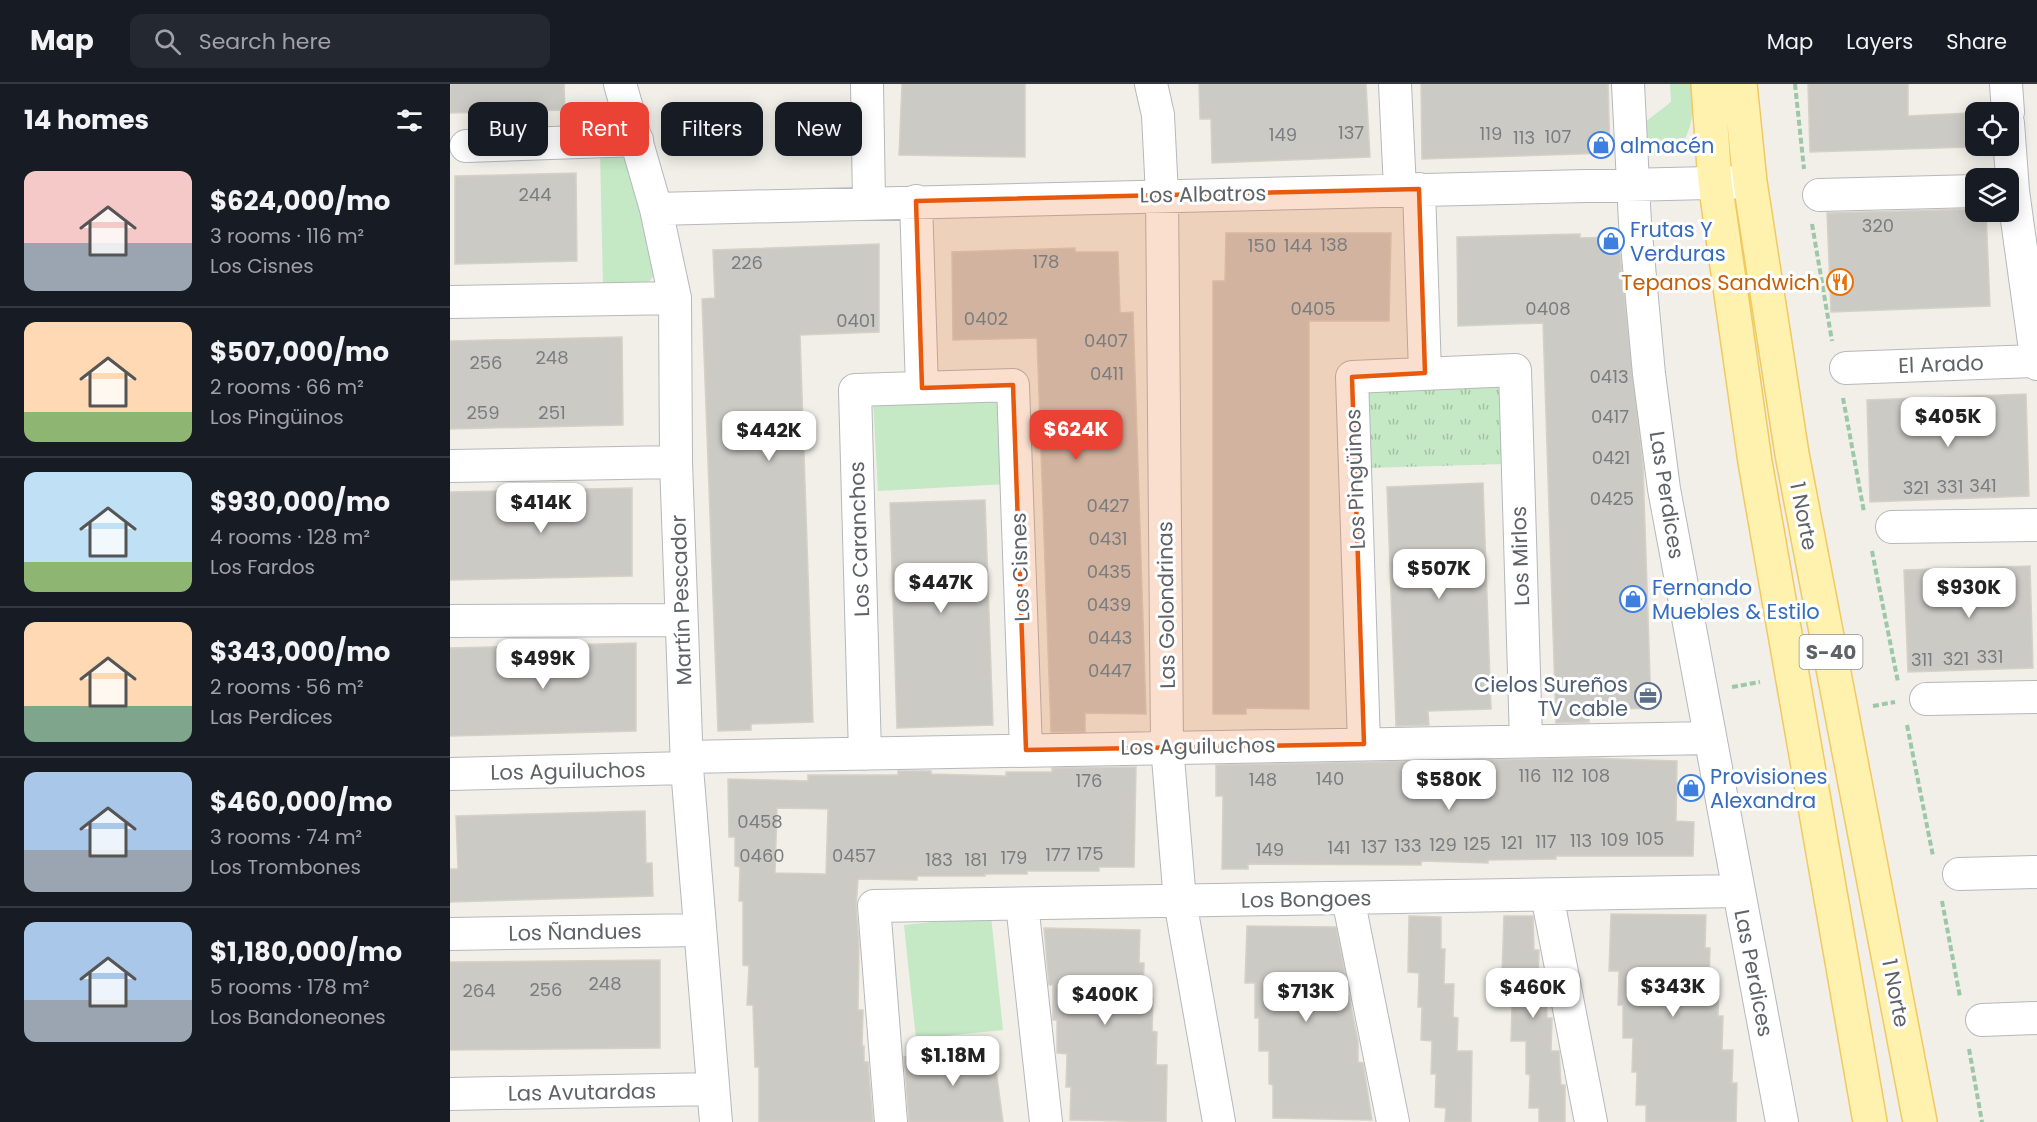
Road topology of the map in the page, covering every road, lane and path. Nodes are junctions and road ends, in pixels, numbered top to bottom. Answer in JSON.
{"nodes":[{"id":1,"x":621,"y":84,"type":"edge"},
{"id":2,"x":867,"y":84,"type":"edge"},
{"id":3,"x":1151,"y":84,"type":"edge"},
{"id":4,"x":1395,"y":84,"type":"edge"},
{"id":5,"x":1628,"y":84,"type":"edge"},
{"id":6,"x":1708,"y":84,"type":"edge"},
{"id":7,"x":1740,"y":84,"type":"edge"},
{"id":8,"x":1795,"y":84,"type":"edge"},
{"id":9,"x":2006,"y":84,"type":"edge"},
{"id":10,"x":626,"y":102,"type":"edge"},
{"id":11,"x":2007,"y":102,"type":"edge"},
{"id":12,"x":560,"y":143,"type":"edge"},
{"id":13,"x":466,"y":146,"type":"dead end"},
{"id":14,"x":641,"y":156,"type":"edge"},
{"id":15,"x":1716,"y":182,"type":"junction"},
{"id":16,"x":1750,"y":182,"type":"junction"},
{"id":17,"x":1633,"y":184,"type":"junction"},
{"id":18,"x":1409,"y":189,"type":"junction"},
{"id":19,"x":1965,"y":192,"type":"edge"},
{"id":20,"x":1162,"y":195,"type":"junction"},
{"id":21,"x":1811,"y":197,"type":"junction"},
{"id":22,"x":916,"y":201,"type":"junction"},
{"id":23,"x":868,"y":202,"type":"junction"},
{"id":24,"x":656,"y":209,"type":"junction"},
{"id":25,"x":2016,"y":222,"type":"edge"},
{"id":26,"x":675,"y":298,"type":"junction"},
{"id":27,"x":450,"y":302,"type":"edge"},
{"id":28,"x":2037,"y":362,"type":"edge"},
{"id":29,"x":1840,"y":369,"type":"junction"},
{"id":30,"x":1515,"y":370,"type":"joint"},
{"id":31,"x":1425,"y":373,"type":"junction"},
{"id":32,"x":1013,"y":385,"type":"joint"},
{"id":33,"x":922,"y":388,"type":"junction"},
{"id":34,"x":676,"y":462,"type":"junction"},
{"id":35,"x":450,"y":466,"type":"edge"},
{"id":36,"x":2037,"y":525,"type":"edge"},
{"id":37,"x":1876,"y":530,"type":"junction"},
{"id":38,"x":681,"y":620,"type":"junction"},
{"id":39,"x":450,"y":621,"type":"edge"},
{"id":40,"x":1913,"y":694,"type":"joint"},
{"id":41,"x":2037,"y":697,"type":"edge"},
{"id":42,"x":1906,"y":724,"type":"dead end"},
{"id":43,"x":1710,"y":738,"type":"junction"},
{"id":44,"x":1526,"y":741,"type":"junction"},
{"id":45,"x":1364,"y":744,"type":"junction"},
{"id":46,"x":1167,"y":746,"type":"junction"},
{"id":47,"x":1026,"y":750,"type":"junction"},
{"id":48,"x":865,"y":754,"type":"junction"},
{"id":49,"x":687,"y":762,"type":"junction"},
{"id":50,"x":450,"y":774,"type":"edge"},
{"id":51,"x":2037,"y":872,"type":"edge"},
{"id":52,"x":1944,"y":877,"type":"junction"},
{"id":53,"x":1738,"y":891,"type":"junction"},
{"id":54,"x":1547,"y":895,"type":"junction"},
{"id":55,"x":1348,"y":898,"type":"junction"},
{"id":56,"x":1180,"y":901,"type":"junction"},
{"id":57,"x":1022,"y":904,"type":"junction"},
{"id":58,"x":700,"y":930,"type":"junction"},
{"id":59,"x":450,"y":934,"type":"edge"},
{"id":60,"x":2037,"y":1018,"type":"edge"},
{"id":61,"x":1970,"y":1021,"type":"junction"},
{"id":62,"x":713,"y":1089,"type":"junction"},
{"id":63,"x":450,"y":1094,"type":"edge"},
{"id":64,"x":716,"y":1122,"type":"edge"},
{"id":65,"x":891,"y":1122,"type":"edge"},
{"id":66,"x":1046,"y":1122,"type":"edge"},
{"id":67,"x":1219,"y":1122,"type":"edge"},
{"id":68,"x":1393,"y":1122,"type":"edge"},
{"id":69,"x":1591,"y":1122,"type":"edge"},
{"id":70,"x":1782,"y":1122,"type":"edge"},
{"id":71,"x":1870,"y":1122,"type":"edge"},
{"id":72,"x":1920,"y":1122,"type":"edge"},
{"id":73,"x":1982,"y":1122,"type":"edge"}],
"edges":[{"from":1,"to":10,"type":"street","name":"Martín Pescador"},
{"from":2,"to":23,"type":"street"},
{"from":3,"to":20,"type":"street","name":"Las Golondrinas"},
{"from":4,"to":18,"type":"street"},
{"from":5,"to":17,"type":"street","name":"Las Perdices"},
{"from":6,"to":15,"type":"main road","name":"1 Norte","number":"S-40"},
{"from":7,"to":16,"type":"main road","name":"1 Norte","number":"S-40"},
{"from":8,"to":21,"type":"path"},
{"from":9,"to":11,"type":"street"},
{"from":12,"to":13,"type":"street"},
{"from":14,"to":24,"type":"street","name":"Martín Pescador"},
{"from":15,"to":16,"type":"street","name":"Los Albatros"},
{"from":15,"to":17,"type":"street","name":"Los Albatros"},
{"from":15,"to":71,"type":"main road","name":"1 Norte","number":"S-40"},
{"from":16,"to":72,"type":"main road","name":"1 Norte","number":"S-40"},
{"from":17,"to":18,"type":"street","name":"Los Albatros"},
{"from":17,"to":43,"type":"street","name":"Las Perdices"},
{"from":18,"to":20,"type":"street","name":"Los Albatros"},
{"from":18,"to":31,"type":"street"},
{"from":19,"to":21,"type":"street"},
{"from":20,"to":22,"type":"street","name":"Los Albatros"},
{"from":20,"to":46,"type":"street","name":"Las Golondrinas"},
{"from":21,"to":29,"type":"path"},
{"from":22,"to":23,"type":"street","name":"Los Albatros"},
{"from":22,"to":33,"type":"street"},
{"from":23,"to":24,"type":"street","name":"Los Albatros"},
{"from":24,"to":26,"type":"street","name":"Martín Pescador"},
{"from":25,"to":28,"type":"street"},
{"from":26,"to":27,"type":"street"},
{"from":26,"to":34,"type":"street","name":"Martín Pescador"},
{"from":28,"to":29,"type":"street","name":"El Arado"},
{"from":29,"to":37,"type":"path"},
{"from":30,"to":31,"type":"street","name":"Los Pingüinos"},
{"from":30,"to":44,"type":"street","name":"Los Mirlos"},
{"from":31,"to":45,"type":"street","name":"Los Pingüinos"},
{"from":32,"to":33,"type":"street","name":"Los Caranchos"},
{"from":32,"to":47,"type":"street","name":"Los Cisnes"},
{"from":33,"to":48,"type":"street","name":"Los Caranchos"},
{"from":34,"to":35,"type":"street"},
{"from":34,"to":38,"type":"street","name":"Martín Pescador"},
{"from":36,"to":37,"type":"street"},
{"from":37,"to":40,"type":"path"},
{"from":38,"to":39,"type":"street"},
{"from":38,"to":49,"type":"street","name":"Martín Pescador"},
{"from":40,"to":41,"type":"street"},
{"from":42,"to":52,"type":"path"},
{"from":43,"to":44,"type":"street","name":"Los Aguiluchos"},
{"from":43,"to":53,"type":"street","name":"Las Perdices"},
{"from":44,"to":45,"type":"street","name":"Los Aguiluchos"},
{"from":45,"to":46,"type":"street","name":"Los Aguiluchos"},
{"from":46,"to":47,"type":"street","name":"Los Aguiluchos"},
{"from":46,"to":56,"type":"street","name":"Las Golondrinas"},
{"from":47,"to":48,"type":"street","name":"Los Aguiluchos"},
{"from":48,"to":49,"type":"street","name":"Los Aguiluchos"},
{"from":49,"to":50,"type":"street","name":"Los Aguiluchos"},
{"from":49,"to":58,"type":"street","name":"Martín Pescador"},
{"from":51,"to":52,"type":"street"},
{"from":52,"to":61,"type":"path"},
{"from":53,"to":54,"type":"street","name":"Los Bongoes"},
{"from":53,"to":70,"type":"street","name":"Las Perdices"},
{"from":54,"to":55,"type":"street","name":"Los Bongoes"},
{"from":54,"to":69,"type":"street"},
{"from":55,"to":56,"type":"street","name":"Los Bongoes"},
{"from":55,"to":68,"type":"street"},
{"from":56,"to":57,"type":"street","name":"Los Bongoes"},
{"from":56,"to":67,"type":"street","name":"Las Golondrinas"},
{"from":57,"to":65,"type":"street","name":"Los Bongoes"},
{"from":57,"to":66,"type":"street"},
{"from":58,"to":59,"type":"street","name":"Los Ñandues"},
{"from":58,"to":62,"type":"street","name":"Martín Pescador"},
{"from":60,"to":61,"type":"street"},
{"from":61,"to":73,"type":"path"},
{"from":62,"to":63,"type":"street","name":"Las Avutardas"},
{"from":62,"to":64,"type":"street","name":"Martín Pescador"}]}
